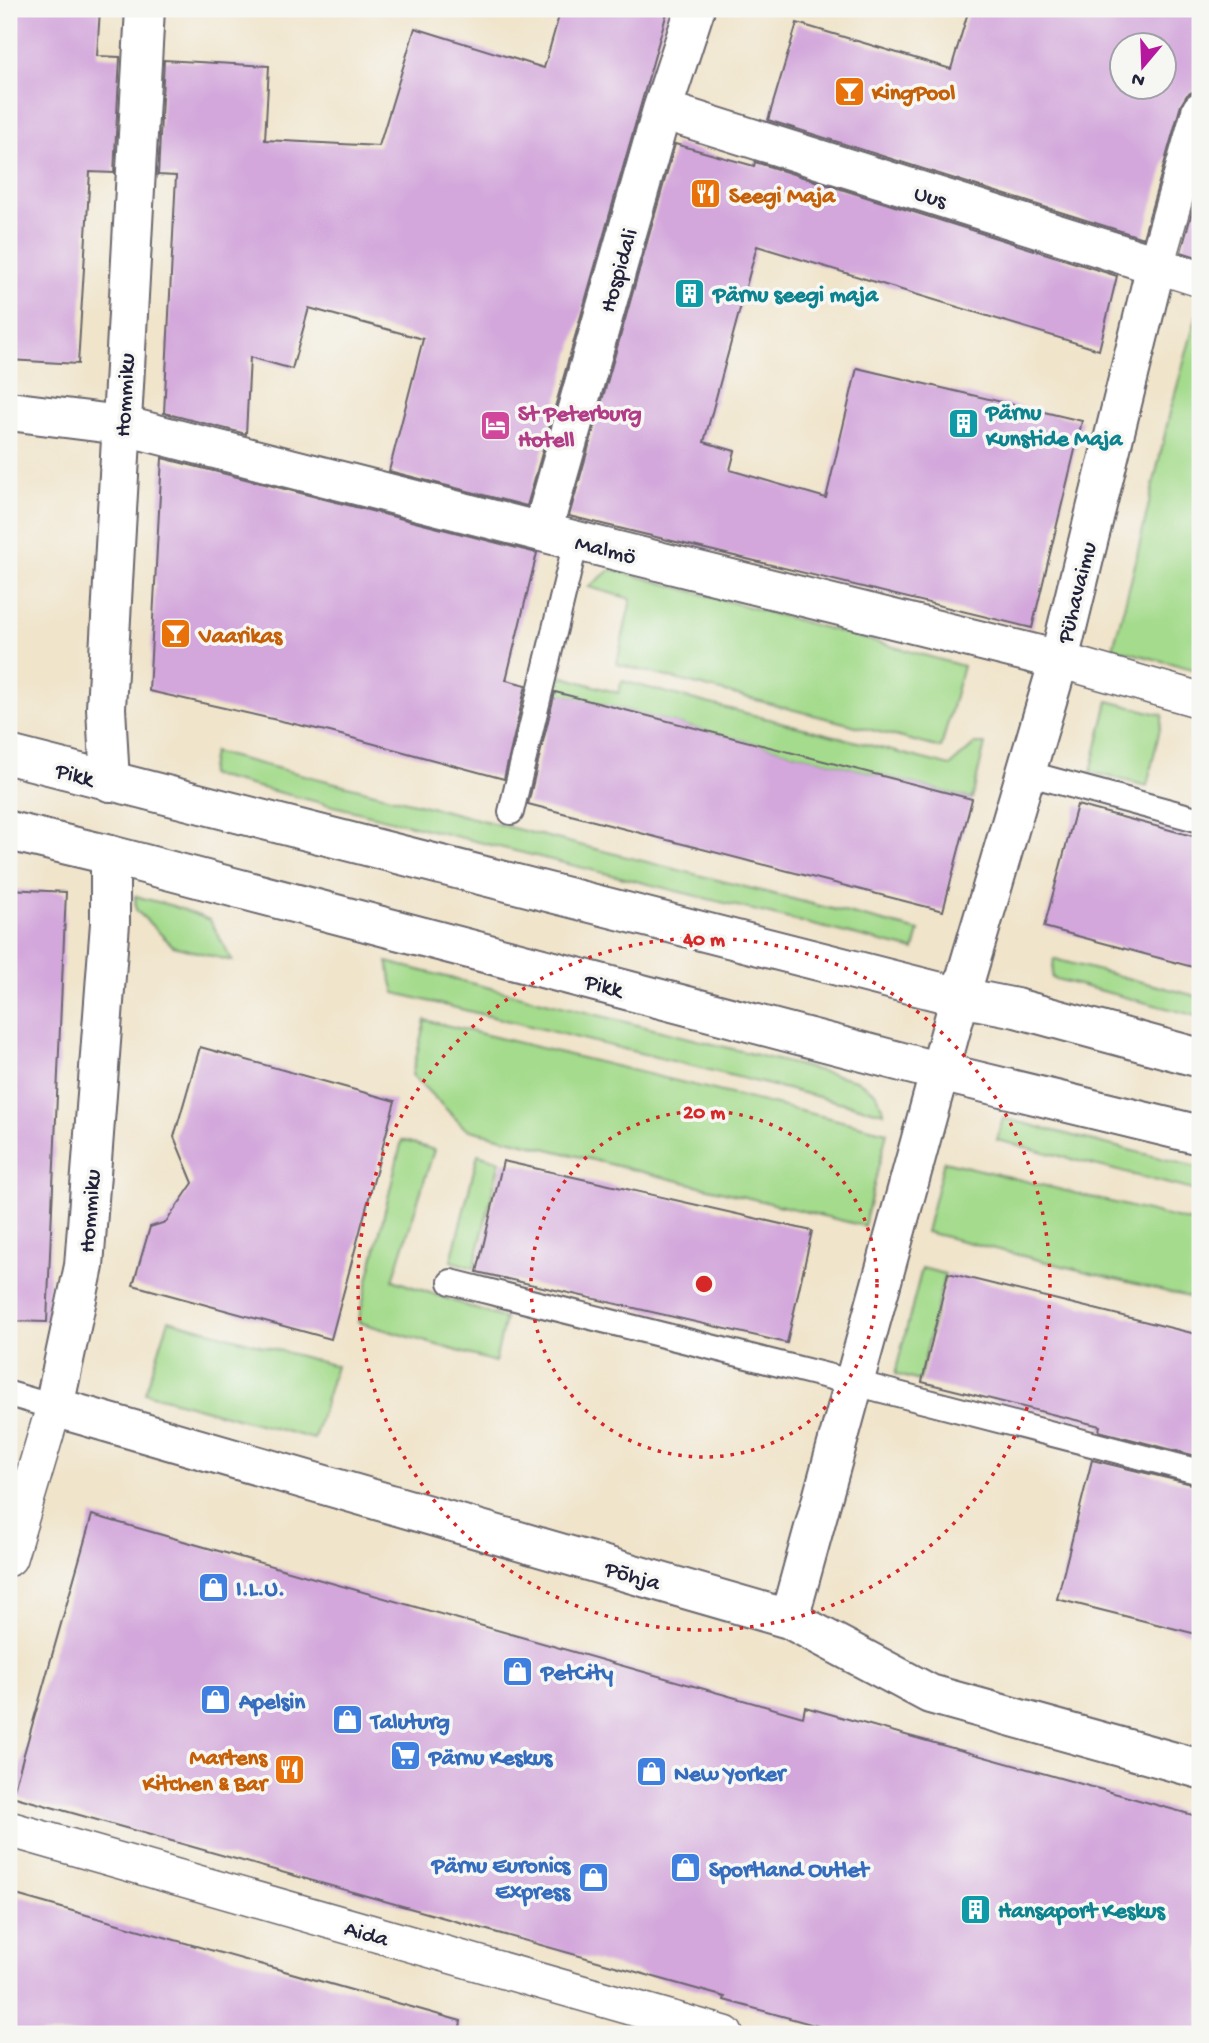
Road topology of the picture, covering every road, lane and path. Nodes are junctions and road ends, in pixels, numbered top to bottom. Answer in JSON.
{"nodes":[{"id":1,"x":145,"y":9,"type":"edge"},
{"id":2,"x":695,"y":9,"type":"edge"},
{"id":3,"x":662,"y":110,"type":"junction"},
{"id":4,"x":1200,"y":110,"type":"edge"},
{"id":5,"x":1156,"y":265,"type":"junction"},
{"id":6,"x":1200,"y":279,"type":"edge"},
{"id":7,"x":9,"y":411,"type":"edge"},
{"id":8,"x":121,"y":425,"type":"junction"},
{"id":9,"x":559,"y":536,"type":"junction"},
{"id":10,"x":1059,"y":660,"type":"junction"},
{"id":11,"x":1200,"y":700,"type":"edge"},
{"id":12,"x":9,"y":755,"type":"edge"},
{"id":13,"x":1026,"y":773,"type":"junction"},
{"id":14,"x":110,"y":782,"type":"junction"},
{"id":15,"x":511,"y":812,"type":"dead end"},
{"id":16,"x":1200,"y":820,"type":"edge"},
{"id":17,"x":9,"y":831,"type":"edge"},
{"id":18,"x":110,"y":855,"type":"junction"},
{"id":19,"x":960,"y":997,"type":"junction"},
{"id":20,"x":1200,"y":1058,"type":"edge"},
{"id":21,"x":940,"y":1072,"type":"junction"},
{"id":22,"x":1200,"y":1135,"type":"edge"},
{"id":23,"x":451,"y":1282,"type":"dead end"},
{"id":24,"x":855,"y":1383,"type":"junction"},
{"id":25,"x":9,"y":1394,"type":"edge"},
{"id":26,"x":54,"y":1407,"type":"junction"},
{"id":27,"x":1200,"y":1472,"type":"edge"},
{"id":28,"x":9,"y":1558,"type":"edge"},
{"id":29,"x":789,"y":1619,"type":"junction"},
{"id":30,"x":1200,"y":1769,"type":"edge"},
{"id":31,"x":9,"y":1829,"type":"edge"},
{"id":32,"x":725,"y":2034,"type":"edge"}],
"edges":[{"from":1,"to":8,"type":"street","name":"Hommiku"},
{"from":2,"to":3,"type":"street","name":"Hospidali"},
{"from":3,"to":5,"type":"street","name":"Uus"},
{"from":3,"to":9,"type":"street","name":"Hospidali"},
{"from":4,"to":5,"type":"street","name":"Pühavaimu"},
{"from":5,"to":6,"type":"street","name":"Uus"},
{"from":5,"to":10,"type":"street","name":"Pühavaimu"},
{"from":7,"to":8,"type":"street","name":"Malmö"},
{"from":8,"to":9,"type":"street","name":"Malmö"},
{"from":8,"to":14,"type":"street","name":"Hommiku"},
{"from":9,"to":10,"type":"street","name":"Malmö"},
{"from":9,"to":15,"type":"lane"},
{"from":10,"to":11,"type":"street","name":"Malmö"},
{"from":10,"to":13,"type":"street","name":"Pühavaimu"},
{"from":12,"to":14,"type":"street","name":"Pikk"},
{"from":13,"to":16,"type":"lane"},
{"from":13,"to":19,"type":"street","name":"Pühavaimu"},
{"from":14,"to":19,"type":"street","name":"Pikk"},
{"from":17,"to":18,"type":"street","name":"Pikk"},
{"from":18,"to":21,"type":"street","name":"Pikk"},
{"from":18,"to":26,"type":"street","name":"Hommiku"},
{"from":19,"to":20,"type":"street","name":"Pikk"},
{"from":19,"to":21,"type":"street","name":"Pühavaimu"},
{"from":21,"to":22,"type":"street","name":"Pikk"},
{"from":21,"to":24,"type":"street","name":"Pühavaimu"},
{"from":23,"to":24,"type":"lane"},
{"from":24,"to":27,"type":"lane"},
{"from":24,"to":29,"type":"street","name":"Pühavaimu"},
{"from":25,"to":26,"type":"lane"},
{"from":26,"to":28,"type":"street","name":"Hommiku"},
{"from":26,"to":29,"type":"street","name":"Põhja"},
{"from":29,"to":30,"type":"street","name":"Põhja"},
{"from":31,"to":32,"type":"street","name":"Aida"}]}
